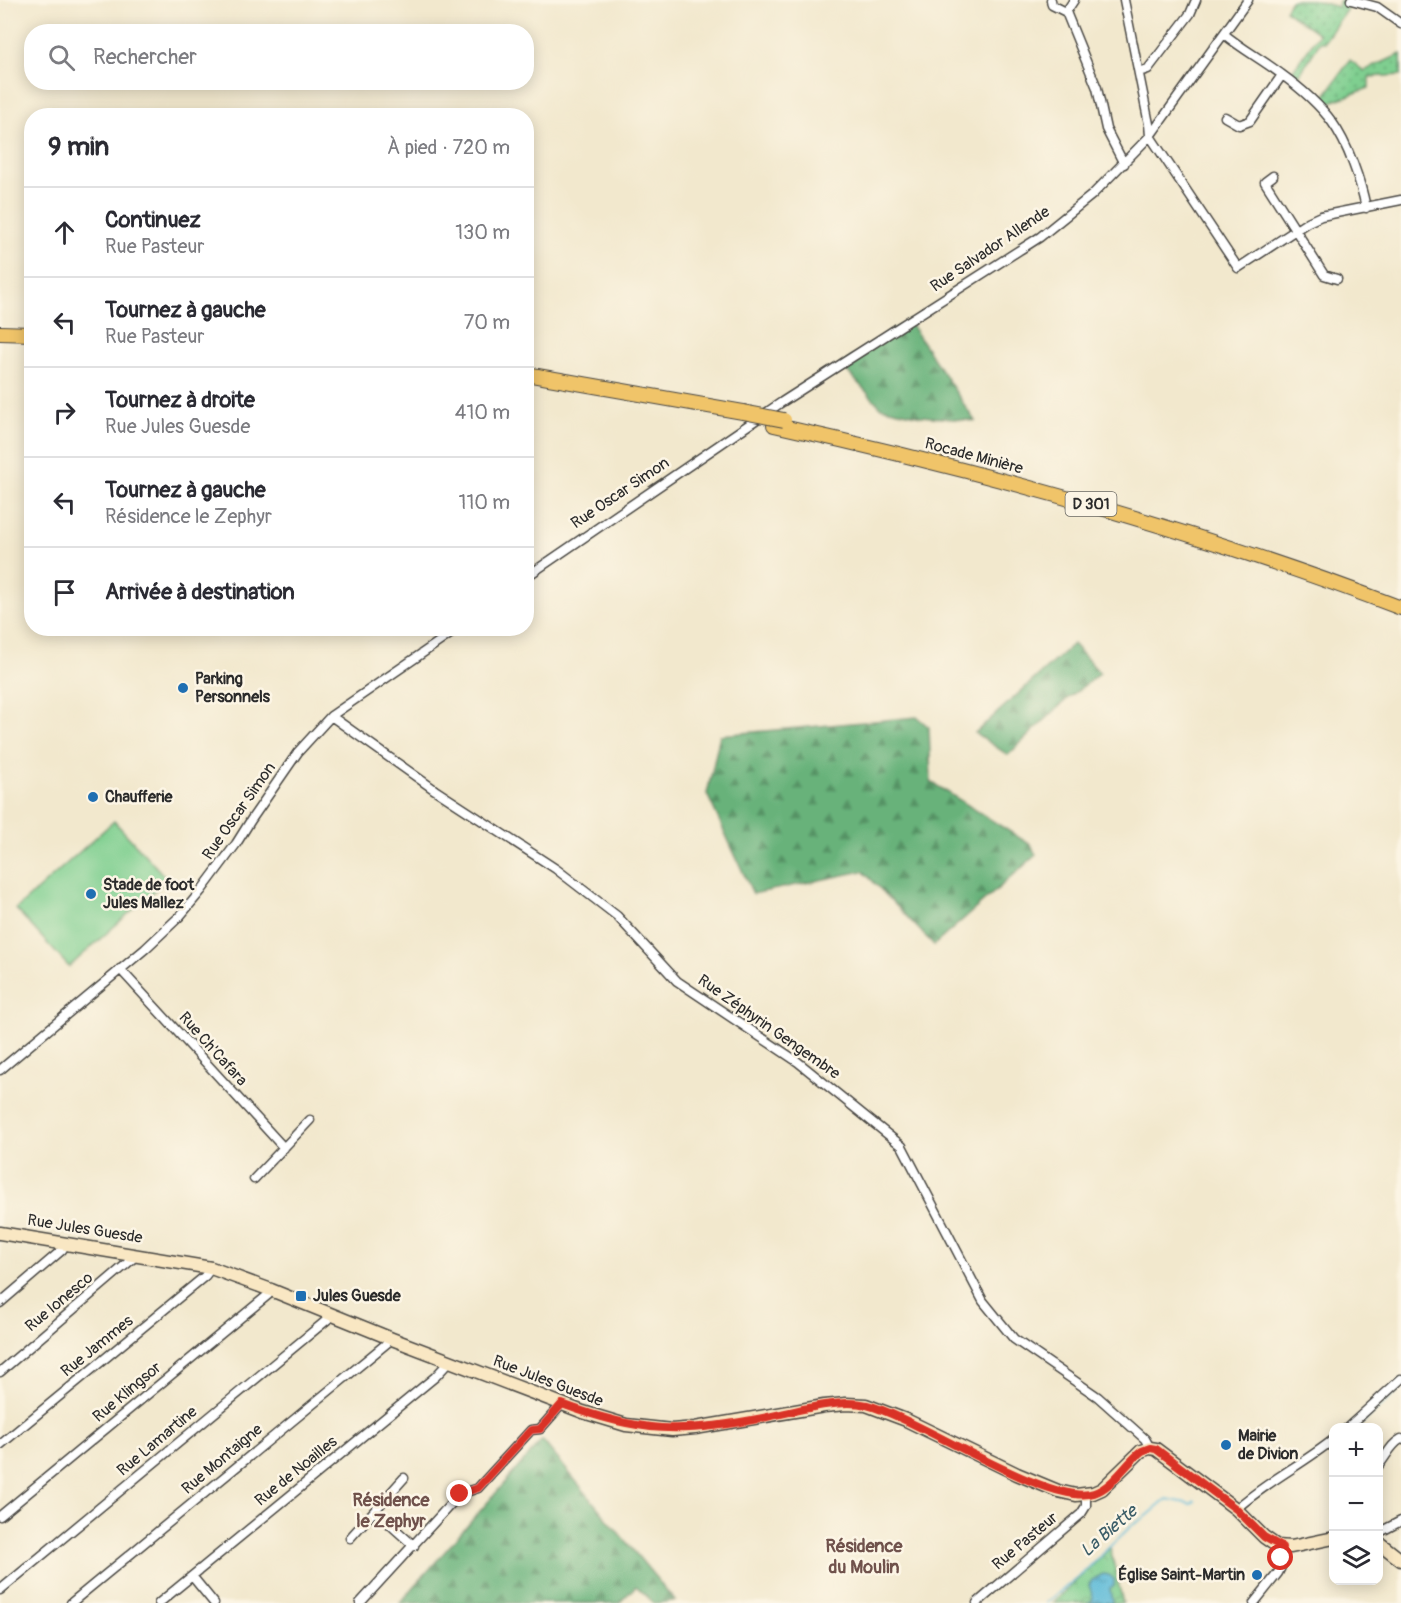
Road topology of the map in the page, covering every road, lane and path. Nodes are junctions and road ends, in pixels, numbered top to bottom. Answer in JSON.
{"nodes":[{"id":1,"x":1051,"y":0,"type":"edge"},
{"id":2,"x":1074,"y":0,"type":"edge"},
{"id":3,"x":1124,"y":0,"type":"edge"},
{"id":4,"x":1196,"y":0,"type":"edge"},
{"id":5,"x":1248,"y":0,"type":"edge"},
{"id":6,"x":1351,"y":0,"type":"edge"},
{"id":7,"x":1066,"y":12,"type":"junction"},
{"id":8,"x":1401,"y":24,"type":"edge"},
{"id":9,"x":1224,"y":34,"type":"junction"},
{"id":10,"x":1139,"y":72,"type":"junction"},
{"id":11,"x":1282,"y":75,"type":"junction"},
{"id":12,"x":1225,"y":117,"type":"dead end"},
{"id":13,"x":1150,"y":136,"type":"junction"},
{"id":14,"x":1124,"y":164,"type":"junction"},
{"id":15,"x":1273,"y":176,"type":"dead end"},
{"id":16,"x":1401,"y":200,"type":"edge"},
{"id":17,"x":1366,"y":208,"type":"junction"},
{"id":18,"x":1295,"y":230,"type":"junction"},
{"id":19,"x":1337,"y":279,"type":"dead end"},
{"id":20,"x":0,"y":333,"type":"edge"},
{"id":21,"x":24,"y":334,"type":"edge"},
{"id":22,"x":534,"y":375,"type":"edge"},
{"id":23,"x":534,"y":382,"type":"edge"},
{"id":24,"x":740,"y":414,"type":"junction"},
{"id":25,"x":779,"y":422,"type":"junction"},
{"id":26,"x":731,"y":435,"type":"joint"},
{"id":27,"x":534,"y":571,"type":"edge"},
{"id":28,"x":1401,"y":599,"type":"edge"},
{"id":29,"x":1401,"y":608,"type":"edge"},
{"id":30,"x":447,"y":636,"type":"edge"},
{"id":31,"x":331,"y":716,"type":"junction"},
{"id":32,"x":120,"y":969,"type":"junction"},
{"id":33,"x":0,"y":1070,"type":"edge"},
{"id":34,"x":310,"y":1120,"type":"dead end"},
{"id":35,"x":284,"y":1148,"type":"junction"},
{"id":36,"x":254,"y":1179,"type":"dead end"},
{"id":37,"x":0,"y":1233,"type":"edge"},
{"id":38,"x":66,"y":1243,"type":"junction"},
{"id":39,"x":137,"y":1255,"type":"junction"},
{"id":40,"x":211,"y":1268,"type":"junction"},
{"id":41,"x":271,"y":1290,"type":"junction"},
{"id":42,"x":0,"y":1303,"type":"edge"},
{"id":43,"x":333,"y":1314,"type":"junction"},
{"id":44,"x":392,"y":1339,"type":"junction"},
{"id":45,"x":450,"y":1361,"type":"junction"},
{"id":46,"x":0,"y":1372,"type":"edge"},
{"id":47,"x":1401,"y":1379,"type":"edge"},
{"id":48,"x":562,"y":1404,"type":"junction"},
{"id":49,"x":1353,"y":1423,"type":"edge"},
{"id":50,"x":1401,"y":1439,"type":"edge"},
{"id":51,"x":1329,"y":1443,"type":"edge"},
{"id":52,"x":0,"y":1444,"type":"edge"},
{"id":53,"x":1150,"y":1448,"type":"junction"},
{"id":54,"x":1383,"y":1461,"type":"edge"},
{"id":55,"x":404,"y":1478,"type":"dead end"},
{"id":56,"x":1086,"y":1495,"type":"junction"},
{"id":57,"x":1236,"y":1509,"type":"junction"},
{"id":58,"x":375,"y":1511,"type":"junction"},
{"id":59,"x":0,"y":1516,"type":"edge"},
{"id":60,"x":1401,"y":1521,"type":"edge"},
{"id":61,"x":1382,"y":1531,"type":"edge"},
{"id":62,"x":350,"y":1538,"type":"dead end"},
{"id":63,"x":1329,"y":1539,"type":"edge"},
{"id":64,"x":414,"y":1546,"type":"junction"},
{"id":65,"x":1383,"y":1546,"type":"edge"},
{"id":66,"x":1282,"y":1547,"type":"junction"},
{"id":67,"x":1401,"y":1560,"type":"edge"},
{"id":68,"x":192,"y":1576,"type":"junction"},
{"id":69,"x":0,"y":1590,"type":"edge"},
{"id":70,"x":71,"y":1603,"type":"edge"},
{"id":71,"x":159,"y":1603,"type":"edge"},
{"id":72,"x":214,"y":1603,"type":"edge"},
{"id":73,"x":360,"y":1603,"type":"edge"},
{"id":74,"x":977,"y":1603,"type":"edge"},
{"id":75,"x":1254,"y":1603,"type":"edge"}],
"edges":[{"from":1,"to":7,"type":"street"},
{"from":2,"to":7,"type":"street"},
{"from":3,"to":10,"type":"street"},
{"from":4,"to":10,"type":"street"},
{"from":5,"to":9,"type":"street","name":"Rue Salvador Allende"},
{"from":6,"to":8,"type":"street"},
{"from":7,"to":14,"type":"street"},
{"from":9,"to":11,"type":"street"},
{"from":9,"to":13,"type":"street","name":"Rue Salvador Allende"},
{"from":10,"to":13,"type":"street"},
{"from":11,"to":12,"type":"street"},
{"from":11,"to":17,"type":"street"},
{"from":13,"to":14,"type":"street","name":"Rue Salvador Allende"},
{"from":13,"to":18,"type":"street"},
{"from":14,"to":26,"type":"street","name":"Rue Salvador Allende"},
{"from":15,"to":18,"type":"street"},
{"from":16,"to":17,"type":"street"},
{"from":17,"to":18,"type":"street"},
{"from":18,"to":19,"type":"street"},
{"from":20,"to":21,"type":"highway"},
{"from":22,"to":24,"type":"highway","name":"Rocade Minière","number":"D 301"},
{"from":23,"to":24,"type":"highway","name":"Rocade Minière","number":"D 301"},
{"from":24,"to":25,"type":"highway","name":"Rocade Minière","number":"D 301"},
{"from":25,"to":28,"type":"highway","name":"Rocade Minière","number":"D 301"},
{"from":25,"to":29,"type":"highway","name":"Rocade Minière","number":"D 301"},
{"from":26,"to":27,"type":"street","name":"Rue Oscar Simon"},
{"from":30,"to":31,"type":"street","name":"Rue Oscar Simon"},
{"from":31,"to":32,"type":"street","name":"Rue Oscar Simon"},
{"from":31,"to":53,"type":"street","name":"Rue Zéphyrin Gengembre"},
{"from":32,"to":33,"type":"street","name":"Rue Oscar Simon"},
{"from":32,"to":35,"type":"street","name":"Rue Ch'Cafara"},
{"from":34,"to":35,"type":"street"},
{"from":35,"to":36,"type":"street"},
{"from":37,"to":38,"type":"main road","name":"Rue Jules Guesde"},
{"from":38,"to":39,"type":"main road","name":"Rue Jules Guesde"},
{"from":38,"to":42,"type":"street"},
{"from":39,"to":40,"type":"main road","name":"Rue Jules Guesde"},
{"from":39,"to":46,"type":"street","name":"Rue Ionesco"},
{"from":40,"to":41,"type":"main road","name":"Rue Jules Guesde"},
{"from":40,"to":52,"type":"street","name":"Rue Jammes"},
{"from":41,"to":43,"type":"main road","name":"Rue Jules Guesde"},
{"from":41,"to":59,"type":"street","name":"Rue Klingsor"},
{"from":43,"to":44,"type":"main road","name":"Rue Jules Guesde"},
{"from":43,"to":69,"type":"street","name":"Rue Lamartine"},
{"from":44,"to":45,"type":"main road","name":"Rue Jules Guesde"},
{"from":44,"to":70,"type":"street","name":"Rue Montaigne"},
{"from":45,"to":48,"type":"main road","name":"Rue Jules Guesde"},
{"from":45,"to":68,"type":"street","name":"Rue de Noailles"},
{"from":47,"to":49,"type":"street"},
{"from":48,"to":56,"type":"main road","name":"Rue Jules Guesde"},
{"from":48,"to":64,"type":"street"},
{"from":50,"to":54,"type":"street"},
{"from":51,"to":57,"type":"street"},
{"from":53,"to":56,"type":"main road"},
{"from":53,"to":57,"type":"main road"},
{"from":55,"to":58,"type":"street"},
{"from":56,"to":74,"type":"street","name":"Rue Pasteur"},
{"from":57,"to":66,"type":"main road"},
{"from":58,"to":62,"type":"street"},
{"from":58,"to":64,"type":"street"},
{"from":60,"to":61,"type":"street"},
{"from":63,"to":66,"type":"main road"},
{"from":64,"to":73,"type":"street"},
{"from":65,"to":67,"type":"main road"},
{"from":66,"to":75,"type":"street"},
{"from":68,"to":71,"type":"street","name":"Rue de Noailles"},
{"from":68,"to":72,"type":"street"}]}
